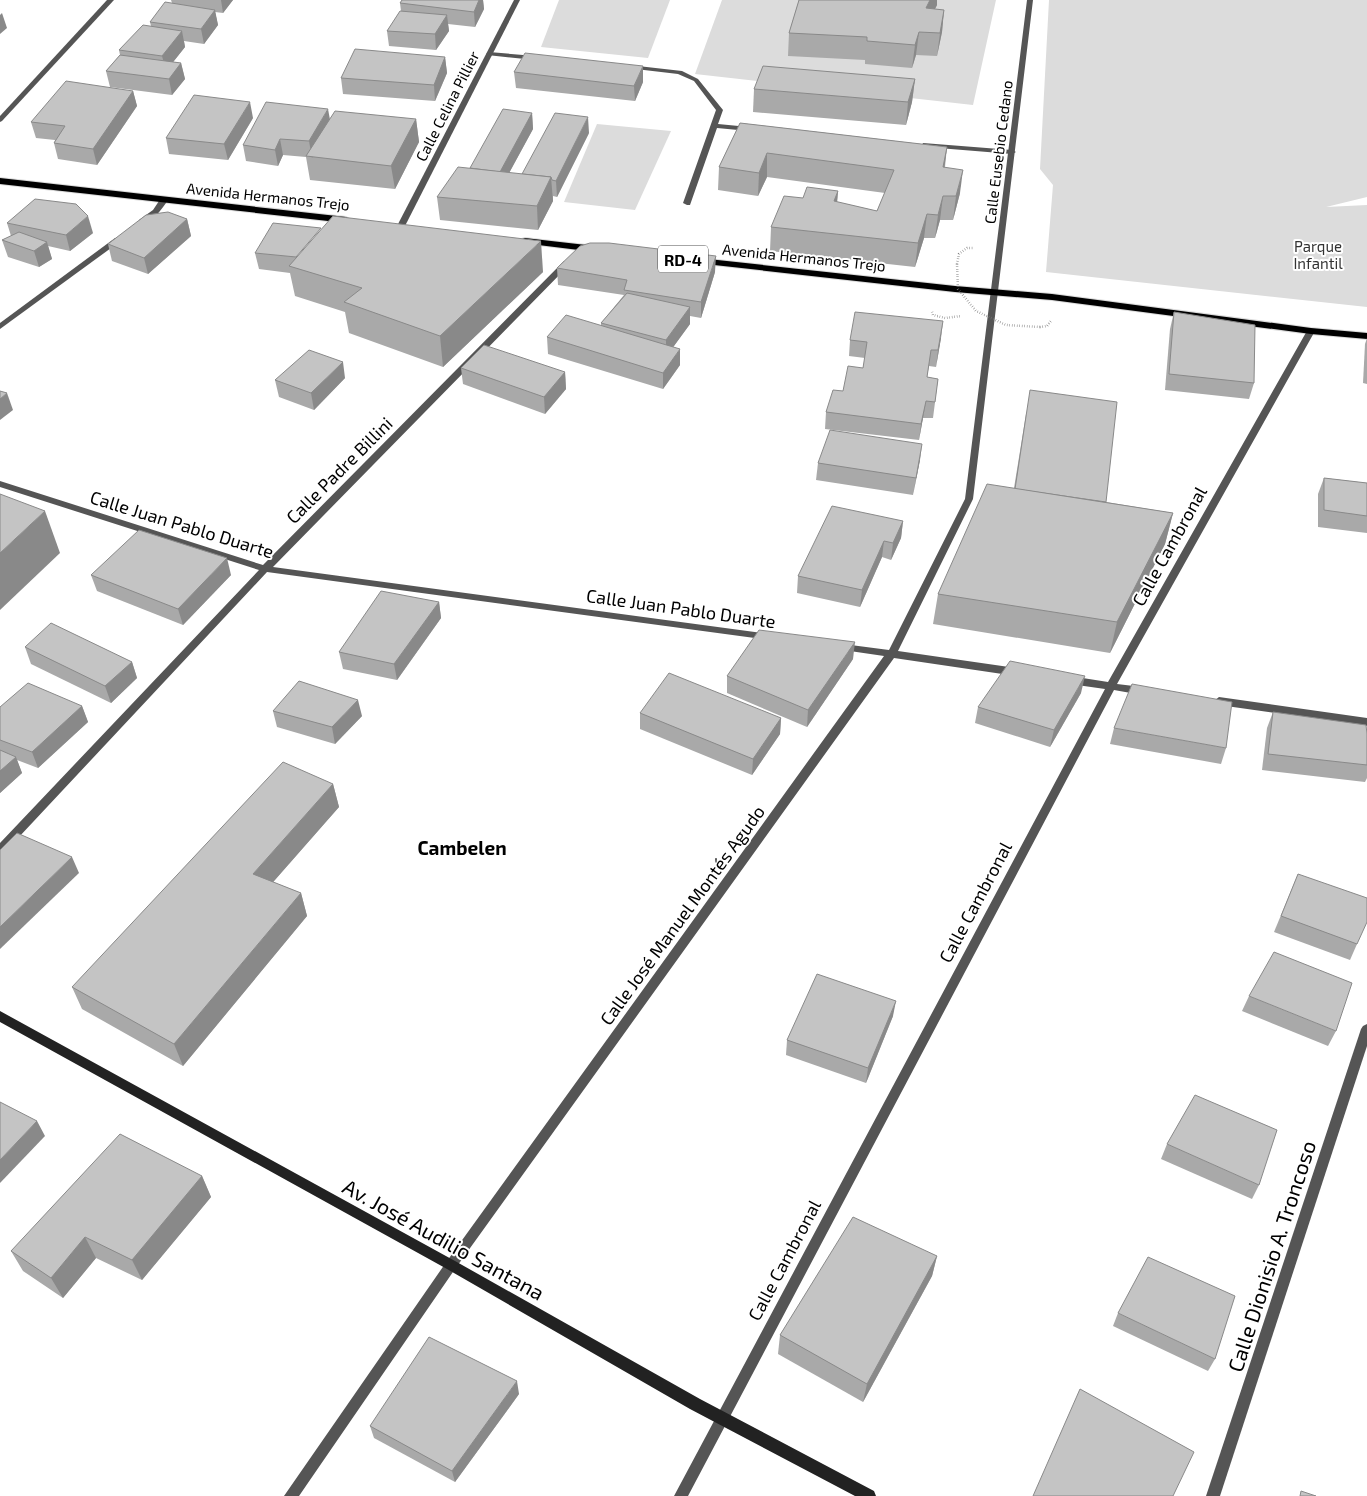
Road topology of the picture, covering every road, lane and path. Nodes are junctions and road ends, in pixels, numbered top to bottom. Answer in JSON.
{"nodes":[{"id":1,"x":111,"y":0,"type":"edge"},
{"id":2,"x":517,"y":0,"type":"edge"},
{"id":3,"x":1030,"y":0,"type":"edge"},
{"id":4,"x":489,"y":54,"type":"junction"},
{"id":5,"x":546,"y":59,"type":"edge"},
{"id":6,"x":623,"y":66,"type":"edge"},
{"id":7,"x":0,"y":120,"type":"edge"},
{"id":8,"x":715,"y":126,"type":"junction"},
{"id":9,"x":754,"y":129,"type":"edge"},
{"id":10,"x":913,"y":144,"type":"edge"},
{"id":11,"x":1012,"y":152,"type":"junction"},
{"id":12,"x":0,"y":180,"type":"edge"},
{"id":13,"x":164,"y":200,"type":"junction"},
{"id":14,"x":688,"y":203,"type":"dead end"},
{"id":15,"x":352,"y":220,"type":"edge"},
{"id":16,"x":401,"y":226,"type":"edge"},
{"id":17,"x":132,"y":229,"type":"edge"},
{"id":18,"x":125,"y":235,"type":"edge"},
{"id":19,"x":515,"y":239,"type":"edge"},
{"id":20,"x":582,"y":248,"type":"junction"},
{"id":21,"x":601,"y":250,"type":"edge"},
{"id":22,"x":689,"y":260,"type":"edge"},
{"id":23,"x":957,"y":264,"type":"dead end"},
{"id":24,"x":996,"y":292,"type":"junction"},
{"id":25,"x":994,"y":308,"type":"joint"},
{"id":26,"x":0,"y":326,"type":"edge"},
{"id":27,"x":1040,"y":327,"type":"dead end"},
{"id":28,"x":1312,"y":331,"type":"junction"},
{"id":29,"x":1367,"y":336,"type":"edge"},
{"id":30,"x":0,"y":484,"type":"edge"},
{"id":31,"x":265,"y":568,"type":"junction"},
{"id":32,"x":775,"y":638,"type":"edge"},
{"id":33,"x":834,"y":646,"type":"edge"},
{"id":34,"x":892,"y":654,"type":"junction"},
{"id":35,"x":1025,"y":673,"type":"edge"},
{"id":36,"x":1063,"y":679,"type":"edge"},
{"id":37,"x":1111,"y":686,"type":"junction"},
{"id":38,"x":1150,"y":692,"type":"edge"},
{"id":39,"x":1209,"y":700,"type":"edge"},
{"id":40,"x":1367,"y":722,"type":"edge"},
{"id":41,"x":0,"y":850,"type":"edge"},
{"id":42,"x":0,"y":1016,"type":"edge"},
{"id":43,"x":1367,"y":1029,"type":"edge"},
{"id":44,"x":451,"y":1265,"type":"junction"},
{"id":45,"x":722,"y":1418,"type":"junction"},
{"id":46,"x":291,"y":1496,"type":"edge"},
{"id":47,"x":681,"y":1496,"type":"edge"},
{"id":48,"x":869,"y":1496,"type":"edge"},
{"id":49,"x":1212,"y":1496,"type":"edge"}],
"edges":[{"from":1,"to":7,"type":"street"},
{"from":2,"to":4,"type":"street","name":"Calle Celina Pillier"},
{"from":3,"to":11,"type":"street","name":"Calle Eusebio Cedano"},
{"from":4,"to":5,"type":"street"},
{"from":4,"to":16,"type":"street","name":"Calle Celina Pillier"},
{"from":6,"to":8,"type":"street"},
{"from":8,"to":9,"type":"street"},
{"from":8,"to":14,"type":"street"},
{"from":10,"to":11,"type":"street"},
{"from":11,"to":24,"type":"street","name":"Calle Eusebio Cedano"},
{"from":12,"to":13,"type":"main road","name":"Avenida Hermanos Trejo"},
{"from":13,"to":15,"type":"main road","name":"Avenida Hermanos Trejo"},
{"from":13,"to":17,"type":"street"},
{"from":18,"to":26,"type":"street"},
{"from":19,"to":20,"type":"main road"},
{"from":20,"to":21,"type":"main road"},
{"from":20,"to":31,"type":"street","name":"Calle Padre Billini"},
{"from":22,"to":24,"type":"main road","name":"Avenida Hermanos Trejo","number":"RD-4"},
{"from":23,"to":27,"type":"path","bridge":true},
{"from":24,"to":25,"type":"street","name":"Calle Eusebio Cedano"},
{"from":24,"to":28,"type":"main road","name":"Avenida Hermanos Trejo","number":"RD-4"},
{"from":25,"to":34,"type":"street","name":"Calle José Manuel Montés Agudo"},
{"from":28,"to":29,"type":"main road","name":"Avenida Hermanos Trejo","number":"RD-4"},
{"from":28,"to":37,"type":"street","name":"Calle Cambronal"},
{"from":30,"to":31,"type":"street","name":"Calle Juan Pablo Duarte"},
{"from":31,"to":32,"type":"street","name":"Calle Juan Pablo Duarte"},
{"from":31,"to":41,"type":"street","name":"Calle Padre Billini"},
{"from":33,"to":34,"type":"street"},
{"from":34,"to":35,"type":"street"},
{"from":34,"to":44,"type":"street","name":"Calle José Manuel Montés Agudo"},
{"from":36,"to":37,"type":"street"},
{"from":37,"to":38,"type":"street"},
{"from":37,"to":45,"type":"street","name":"Calle Cambronal"},
{"from":39,"to":40,"type":"street"},
{"from":42,"to":44,"type":"main road","name":"Av. José Audilio Santana"},
{"from":43,"to":49,"type":"street","name":"Calle Dionisio A. Troncoso"},
{"from":44,"to":45,"type":"main road","name":"Av. José Audilio Santana"},
{"from":44,"to":46,"type":"street","name":"Calle José Manuel Montés Agudo"},
{"from":45,"to":47,"type":"street","name":"Calle Cambronal"},
{"from":45,"to":48,"type":"main road","name":"Av. José Audilio Santana"}]}
